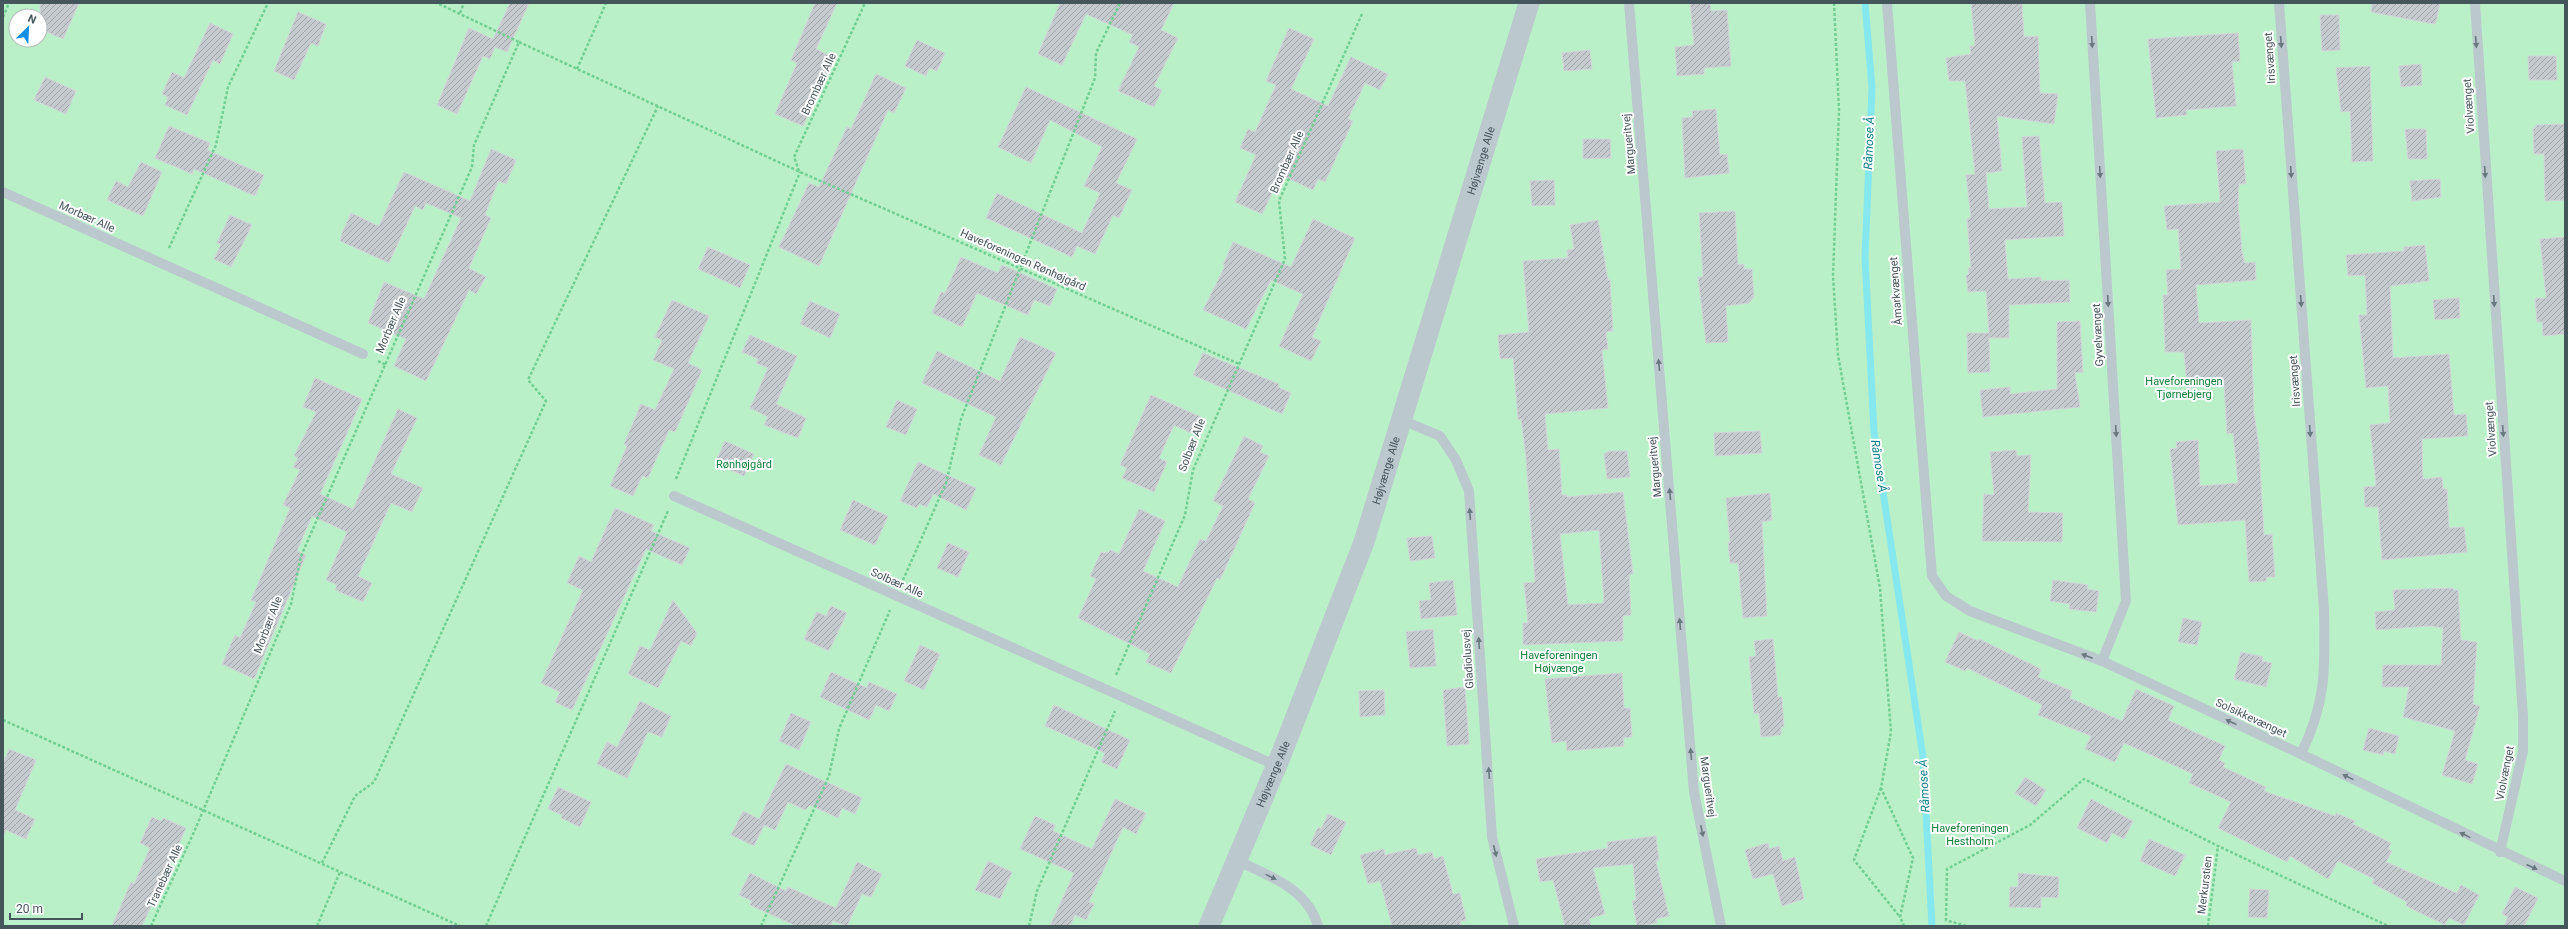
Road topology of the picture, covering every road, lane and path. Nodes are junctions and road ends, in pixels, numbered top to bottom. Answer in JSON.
{"nodes":[{"id":1,"x":9,"y":3,"type":"edge"},
{"id":2,"x":268,"y":3,"type":"edge"},
{"id":3,"x":437,"y":3,"type":"edge"},
{"id":4,"x":464,"y":3,"type":"edge"},
{"id":5,"x":606,"y":3,"type":"edge"},
{"id":6,"x":865,"y":3,"type":"edge"},
{"id":7,"x":1120,"y":3,"type":"edge"},
{"id":8,"x":1529,"y":3,"type":"edge"},
{"id":9,"x":1629,"y":3,"type":"edge"},
{"id":10,"x":1834,"y":3,"type":"edge"},
{"id":11,"x":1887,"y":3,"type":"edge"},
{"id":12,"x":2090,"y":3,"type":"edge"},
{"id":13,"x":2279,"y":3,"type":"edge"},
{"id":14,"x":2475,"y":3,"type":"edge"},
{"id":15,"x":460,"y":13,"type":"junction"},
{"id":16,"x":1362,"y":14,"type":"dead end"},
{"id":17,"x":3,"y":17,"type":"edge"},
{"id":18,"x":519,"y":42,"type":"junction"},
{"id":19,"x":577,"y":69,"type":"junction"},
{"id":20,"x":658,"y":106,"type":"junction"},
{"id":21,"x":800,"y":172,"type":"junction"},
{"id":22,"x":3,"y":192,"type":"edge"},
{"id":23,"x":162,"y":263,"type":"junction"},
{"id":24,"x":1019,"y":267,"type":"junction"},
{"id":25,"x":363,"y":354,"type":"dead end"},
{"id":26,"x":1239,"y":364,"type":"junction"},
{"id":27,"x":1402,"y":420,"type":"junction"},
{"id":28,"x":674,"y":496,"type":"dead end"},
{"id":29,"x":1932,"y":576,"type":"joint"},
{"id":30,"x":2102,"y":661,"type":"junction"},
{"id":31,"x":1110,"y":691,"type":"junction"},
{"id":32,"x":1121,"y":696,"type":"junction"},
{"id":33,"x":3,"y":720,"type":"edge"},
{"id":34,"x":2301,"y":754,"type":"junction"},
{"id":35,"x":1277,"y":766,"type":"junction"},
{"id":36,"x":1881,"y":788,"type":"junction"},
{"id":37,"x":203,"y":810,"type":"junction"},
{"id":38,"x":531,"y":827,"type":"dead end"},
{"id":39,"x":2218,"y":846,"type":"junction"},
{"id":40,"x":2500,"y":852,"type":"junction"},
{"id":41,"x":1236,"y":860,"type":"junction"},
{"id":42,"x":322,"y":864,"type":"junction"},
{"id":43,"x":340,"y":872,"type":"junction"},
{"id":44,"x":2565,"y":881,"type":"edge"},
{"id":45,"x":1900,"y":917,"type":"junction"},
{"id":46,"x":151,"y":926,"type":"edge"},
{"id":47,"x":317,"y":926,"type":"edge"},
{"id":48,"x":460,"y":926,"type":"edge"},
{"id":49,"x":486,"y":926,"type":"edge"},
{"id":50,"x":1029,"y":926,"type":"edge"},
{"id":51,"x":1209,"y":926,"type":"edge"},
{"id":52,"x":1318,"y":926,"type":"edge"},
{"id":53,"x":1514,"y":926,"type":"edge"},
{"id":54,"x":1721,"y":926,"type":"edge"},
{"id":55,"x":1904,"y":926,"type":"edge"},
{"id":56,"x":1966,"y":926,"type":"edge"},
{"id":57,"x":2208,"y":926,"type":"edge"},
{"id":58,"x":2388,"y":926,"type":"edge"}],
"edges":[{"from":1,"to":17,"type":"path"},
{"from":2,"to":23,"type":"path"},
{"from":3,"to":15,"type":"path"},
{"from":4,"to":15,"type":"path"},
{"from":5,"to":19,"type":"path"},
{"from":6,"to":21,"type":"path","name":"Brombær Alle"},
{"from":7,"to":24,"type":"path"},
{"from":8,"to":27,"type":"street","name":"Højvænge Alle"},
{"from":9,"to":54,"type":"lane","name":"Margueritvej"},
{"from":10,"to":36,"type":"path"},
{"from":11,"to":29,"type":"lane","name":"Åmarkvænget"},
{"from":12,"to":30,"type":"lane","name":"Gyvelvænget","one_way":true},
{"from":13,"to":34,"type":"lane","name":"Irisvænget","one_way":true},
{"from":14,"to":40,"type":"lane","name":"Violvænget","one_way":true},
{"from":15,"to":18,"type":"path"},
{"from":16,"to":26,"type":"path","name":"Brombær Alle"},
{"from":18,"to":19,"type":"path","name":"Haveforeningen Rønhøjgård"},
{"from":18,"to":37,"type":"path","name":"Morbær Alle"},
{"from":19,"to":20,"type":"path","name":"Haveforeningen Rønhøjgård"},
{"from":20,"to":21,"type":"path","name":"Haveforeningen Rønhøjgård"},
{"from":20,"to":42,"type":"path"},
{"from":21,"to":24,"type":"path","name":"Haveforeningen Rønhøjgård"},
{"from":22,"to":23,"type":"lane","name":"Morbær Alle"},
{"from":23,"to":25,"type":"lane","name":"Morbær Alle"},
{"from":24,"to":26,"type":"path","name":"Haveforeningen Rønhøjgård"},
{"from":26,"to":31,"type":"path","name":"Solbær Alle"},
{"from":27,"to":35,"type":"street","name":"Højvænge Alle"},
{"from":27,"to":53,"type":"lane","name":"Gladiolusvej"},
{"from":28,"to":31,"type":"lane","name":"Solbær Alle"},
{"from":30,"to":29,"type":"lane","name":"Solsikkevænget","one_way":true},
{"from":34,"to":30,"type":"lane","name":"Solsikkevænget","one_way":true},
{"from":31,"to":32,"type":"lane","name":"Solbær Alle"},
{"from":32,"to":35,"type":"lane","name":"Solbær Alle"},
{"from":32,"to":50,"type":"path"},
{"from":33,"to":37,"type":"path"},
{"from":40,"to":34,"type":"lane","name":"Solsikkevænget","one_way":true},
{"from":35,"to":41,"type":"street","name":"Højvænge Alle"},
{"from":36,"to":45,"type":"path"},
{"from":36,"to":45,"type":"path"},
{"from":37,"to":42,"type":"path"},
{"from":37,"to":46,"type":"path","name":"Tranebær Alle"},
{"from":38,"to":49,"type":"path"},
{"from":39,"to":56,"type":"path"},
{"from":39,"to":57,"type":"path","name":"Merkurstien"},
{"from":39,"to":58,"type":"path"},
{"from":40,"to":44,"type":"lane","name":"Solsikkevænget","one_way":true},
{"from":41,"to":51,"type":"street","name":"Højvænge Alle"},
{"from":41,"to":52,"type":"lane","one_way":true},
{"from":42,"to":43,"type":"path"},
{"from":43,"to":47,"type":"path"},
{"from":43,"to":48,"type":"path"},
{"from":45,"to":55,"type":"path"}]}
